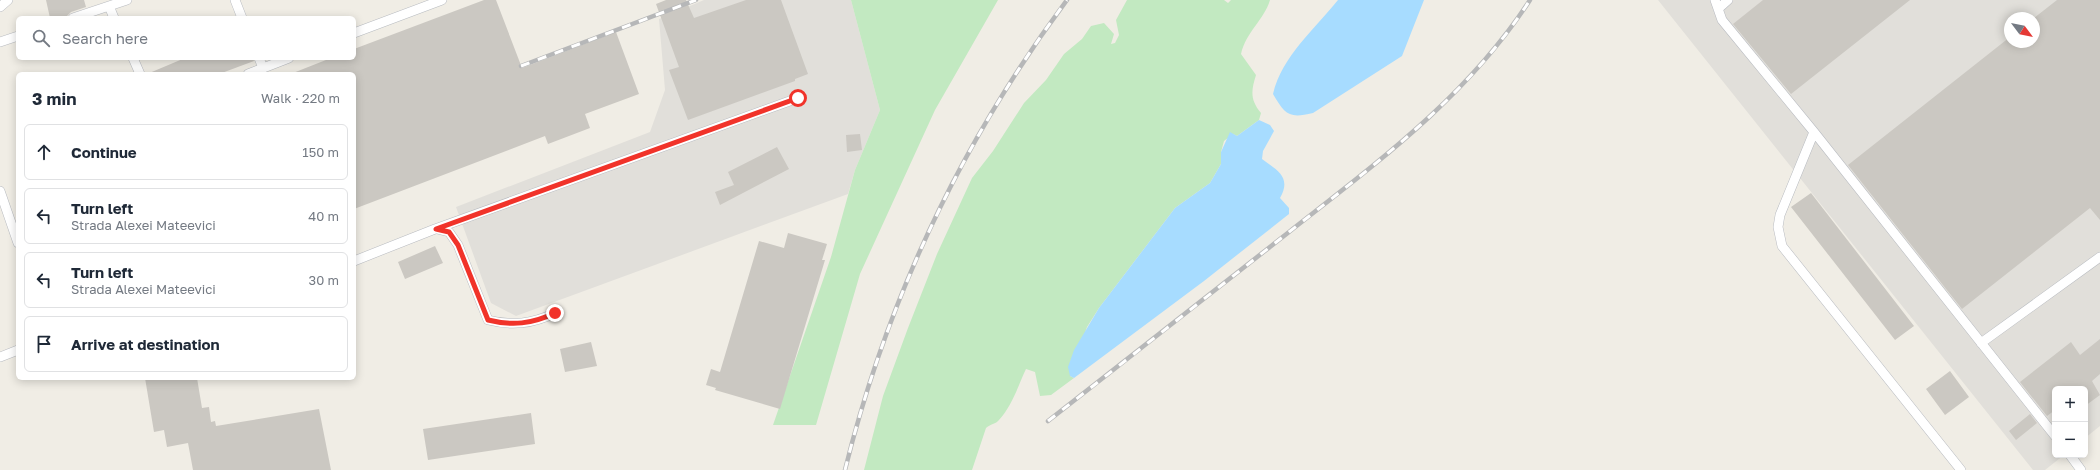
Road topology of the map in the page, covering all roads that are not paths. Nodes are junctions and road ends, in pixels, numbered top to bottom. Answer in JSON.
{"nodes":[{"id":1,"x":8,"y":0,"type":"edge"},
{"id":2,"x":127,"y":0,"type":"edge"},
{"id":3,"x":234,"y":0,"type":"edge"},
{"id":4,"x":442,"y":0,"type":"edge"},
{"id":5,"x":1728,"y":0,"type":"edge"},
{"id":6,"x":1716,"y":4,"type":"edge"},
{"id":7,"x":109,"y":6,"type":"junction"},
{"id":8,"x":0,"y":7,"type":"edge"},
{"id":9,"x":79,"y":16,"type":"edge"},
{"id":10,"x":113,"y":16,"type":"edge"},
{"id":11,"x":241,"y":16,"type":"edge"},
{"id":12,"x":356,"y":32,"type":"edge"},
{"id":13,"x":16,"y":37,"type":"edge"},
{"id":14,"x":0,"y":42,"type":"edge"},
{"id":15,"x":133,"y":60,"type":"edge"},
{"id":16,"x":260,"y":60,"type":"edge"},
{"id":17,"x":284,"y":60,"type":"edge"},
{"id":18,"x":263,"y":68,"type":"junction"},
{"id":19,"x":139,"y":72,"type":"edge"},
{"id":20,"x":253,"y":72,"type":"edge"},
{"id":21,"x":798,"y":98,"type":"dead end"},
{"id":22,"x":1814,"y":132,"type":"junction"},
{"id":23,"x":0,"y":191,"type":"edge"},
{"id":24,"x":436,"y":229,"type":"junction"},
{"id":25,"x":16,"y":237,"type":"edge"},
{"id":26,"x":2100,"y":257,"type":"edge"},
{"id":27,"x":356,"y":260,"type":"edge"},
{"id":28,"x":555,"y":313,"type":"dead end"},
{"id":29,"x":1981,"y":343,"type":"junction"},
{"id":30,"x":16,"y":351,"type":"edge"},
{"id":31,"x":0,"y":357,"type":"edge"},
{"id":32,"x":2052,"y":432,"type":"edge"},
{"id":33,"x":2072,"y":458,"type":"edge"},
{"id":34,"x":1961,"y":470,"type":"edge"},
{"id":35,"x":2081,"y":470,"type":"edge"}],
"edges":[{"from":1,"to":8,"type":"lane"},
{"from":2,"to":7,"type":"lane"},
{"from":3,"to":11,"type":"lane"},
{"from":4,"to":12,"type":"lane"},
{"from":5,"to":6,"type":"lane"},
{"from":6,"to":22,"type":"lane"},
{"from":7,"to":9,"type":"lane"},
{"from":7,"to":10,"type":"lane"},
{"from":13,"to":14,"type":"lane"},
{"from":15,"to":19,"type":"lane"},
{"from":16,"to":18,"type":"lane"},
{"from":17,"to":18,"type":"lane"},
{"from":18,"to":20,"type":"lane"},
{"from":21,"to":24,"type":"lane"},
{"from":22,"to":29,"type":"lane"},
{"from":22,"to":34,"type":"lane"},
{"from":23,"to":25,"type":"lane"},
{"from":24,"to":27,"type":"lane"},
{"from":24,"to":28,"type":"lane"},
{"from":26,"to":29,"type":"lane"},
{"from":29,"to":32,"type":"lane"},
{"from":30,"to":31,"type":"lane"},
{"from":33,"to":35,"type":"lane"}]}
